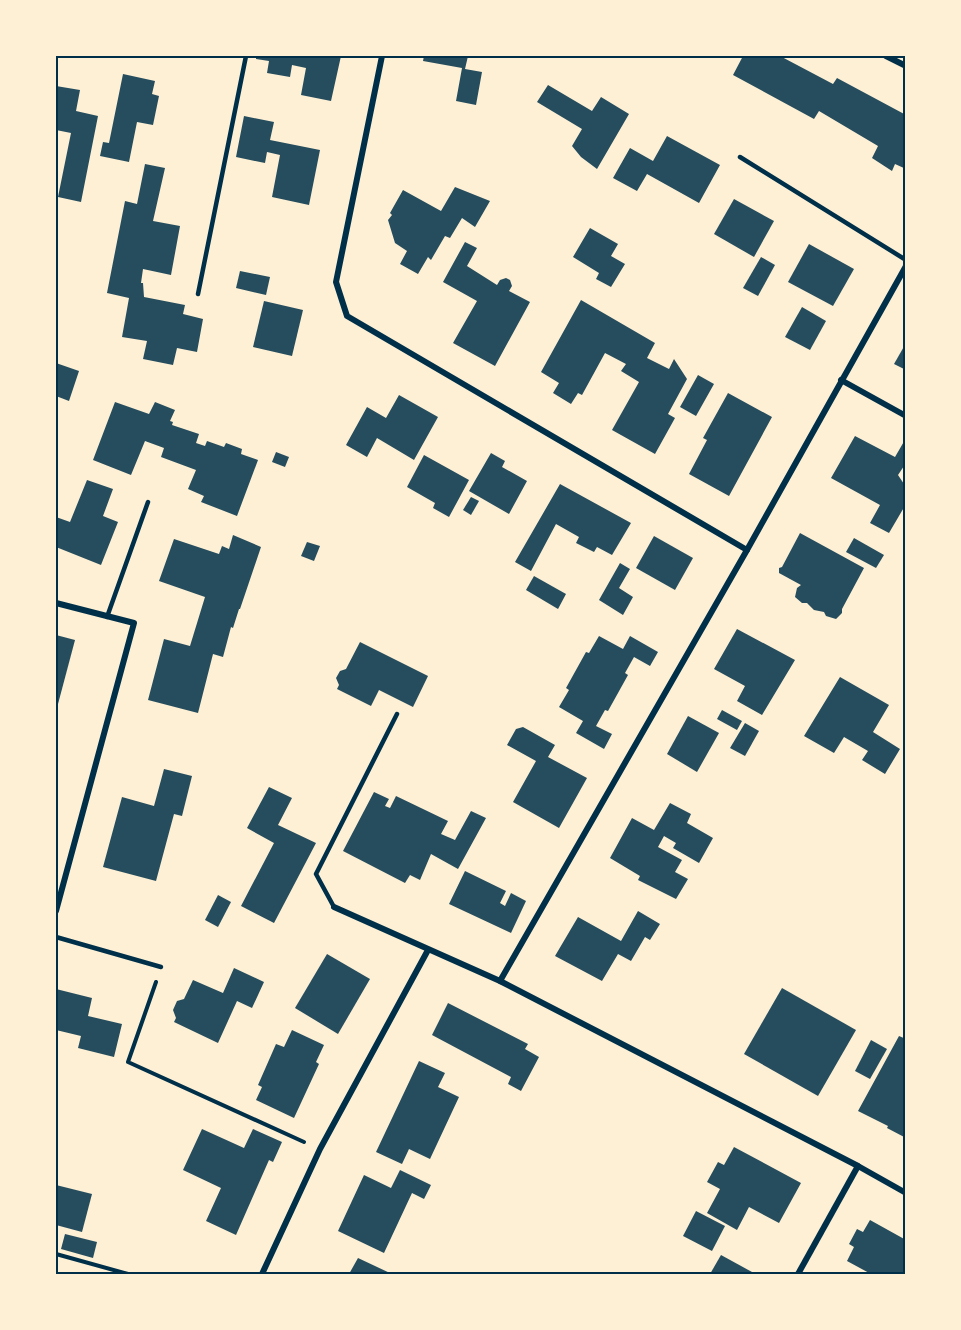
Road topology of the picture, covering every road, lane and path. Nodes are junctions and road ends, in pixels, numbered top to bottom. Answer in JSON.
{"nodes":[{"id":1,"x":246,"y":56,"type":"edge"},
{"id":2,"x":382,"y":56,"type":"edge"},
{"id":3,"x":886,"y":56,"type":"edge"},
{"id":4,"x":906,"y":66,"type":"edge"},
{"id":5,"x":740,"y":157,"type":"dead end"},
{"id":6,"x":906,"y":260,"type":"edge"},
{"id":7,"x":906,"y":266,"type":"edge"},
{"id":8,"x":198,"y":294,"type":"dead end"},
{"id":9,"x":841,"y":380,"type":"junction"},
{"id":10,"x":906,"y":416,"type":"edge"},
{"id":11,"x":148,"y":502,"type":"dead end"},
{"id":12,"x":747,"y":550,"type":"junction"},
{"id":13,"x":56,"y":603,"type":"edge"},
{"id":14,"x":107,"y":617,"type":"junction"},
{"id":15,"x":397,"y":714,"type":"dead end"},
{"id":16,"x":333,"y":907,"type":"joint"},
{"id":17,"x":56,"y":911,"type":"edge"},
{"id":18,"x":56,"y":937,"type":"edge"},
{"id":19,"x":428,"y":950,"type":"junction"},
{"id":20,"x":161,"y":967,"type":"joint"},
{"id":21,"x":500,"y":981,"type":"junction"},
{"id":22,"x":320,"y":1149,"type":"junction"},
{"id":23,"x":858,"y":1166,"type":"junction"},
{"id":24,"x":906,"y":1193,"type":"edge"},
{"id":25,"x":56,"y":1254,"type":"edge"},
{"id":26,"x":128,"y":1275,"type":"edge"},
{"id":27,"x":262,"y":1275,"type":"edge"},
{"id":28,"x":798,"y":1275,"type":"edge"}],
"edges":[{"from":1,"to":8,"type":"lane"},
{"from":2,"to":12,"type":"street"},
{"from":3,"to":4,"type":"street"},
{"from":5,"to":6,"type":"lane"},
{"from":7,"to":9,"type":"street"},
{"from":9,"to":10,"type":"street"},
{"from":9,"to":12,"type":"street"},
{"from":11,"to":14,"type":"lane"},
{"from":12,"to":21,"type":"street"},
{"from":13,"to":14,"type":"street"},
{"from":14,"to":17,"type":"street"},
{"from":15,"to":16,"type":"lane"},
{"from":16,"to":19,"type":"street"},
{"from":18,"to":20,"type":"lane"},
{"from":19,"to":21,"type":"street"},
{"from":19,"to":22,"type":"street"},
{"from":20,"to":22,"type":"path"},
{"from":21,"to":23,"type":"street"},
{"from":22,"to":27,"type":"street"},
{"from":23,"to":24,"type":"street"},
{"from":23,"to":28,"type":"street"},
{"from":25,"to":26,"type":"path"}]}
